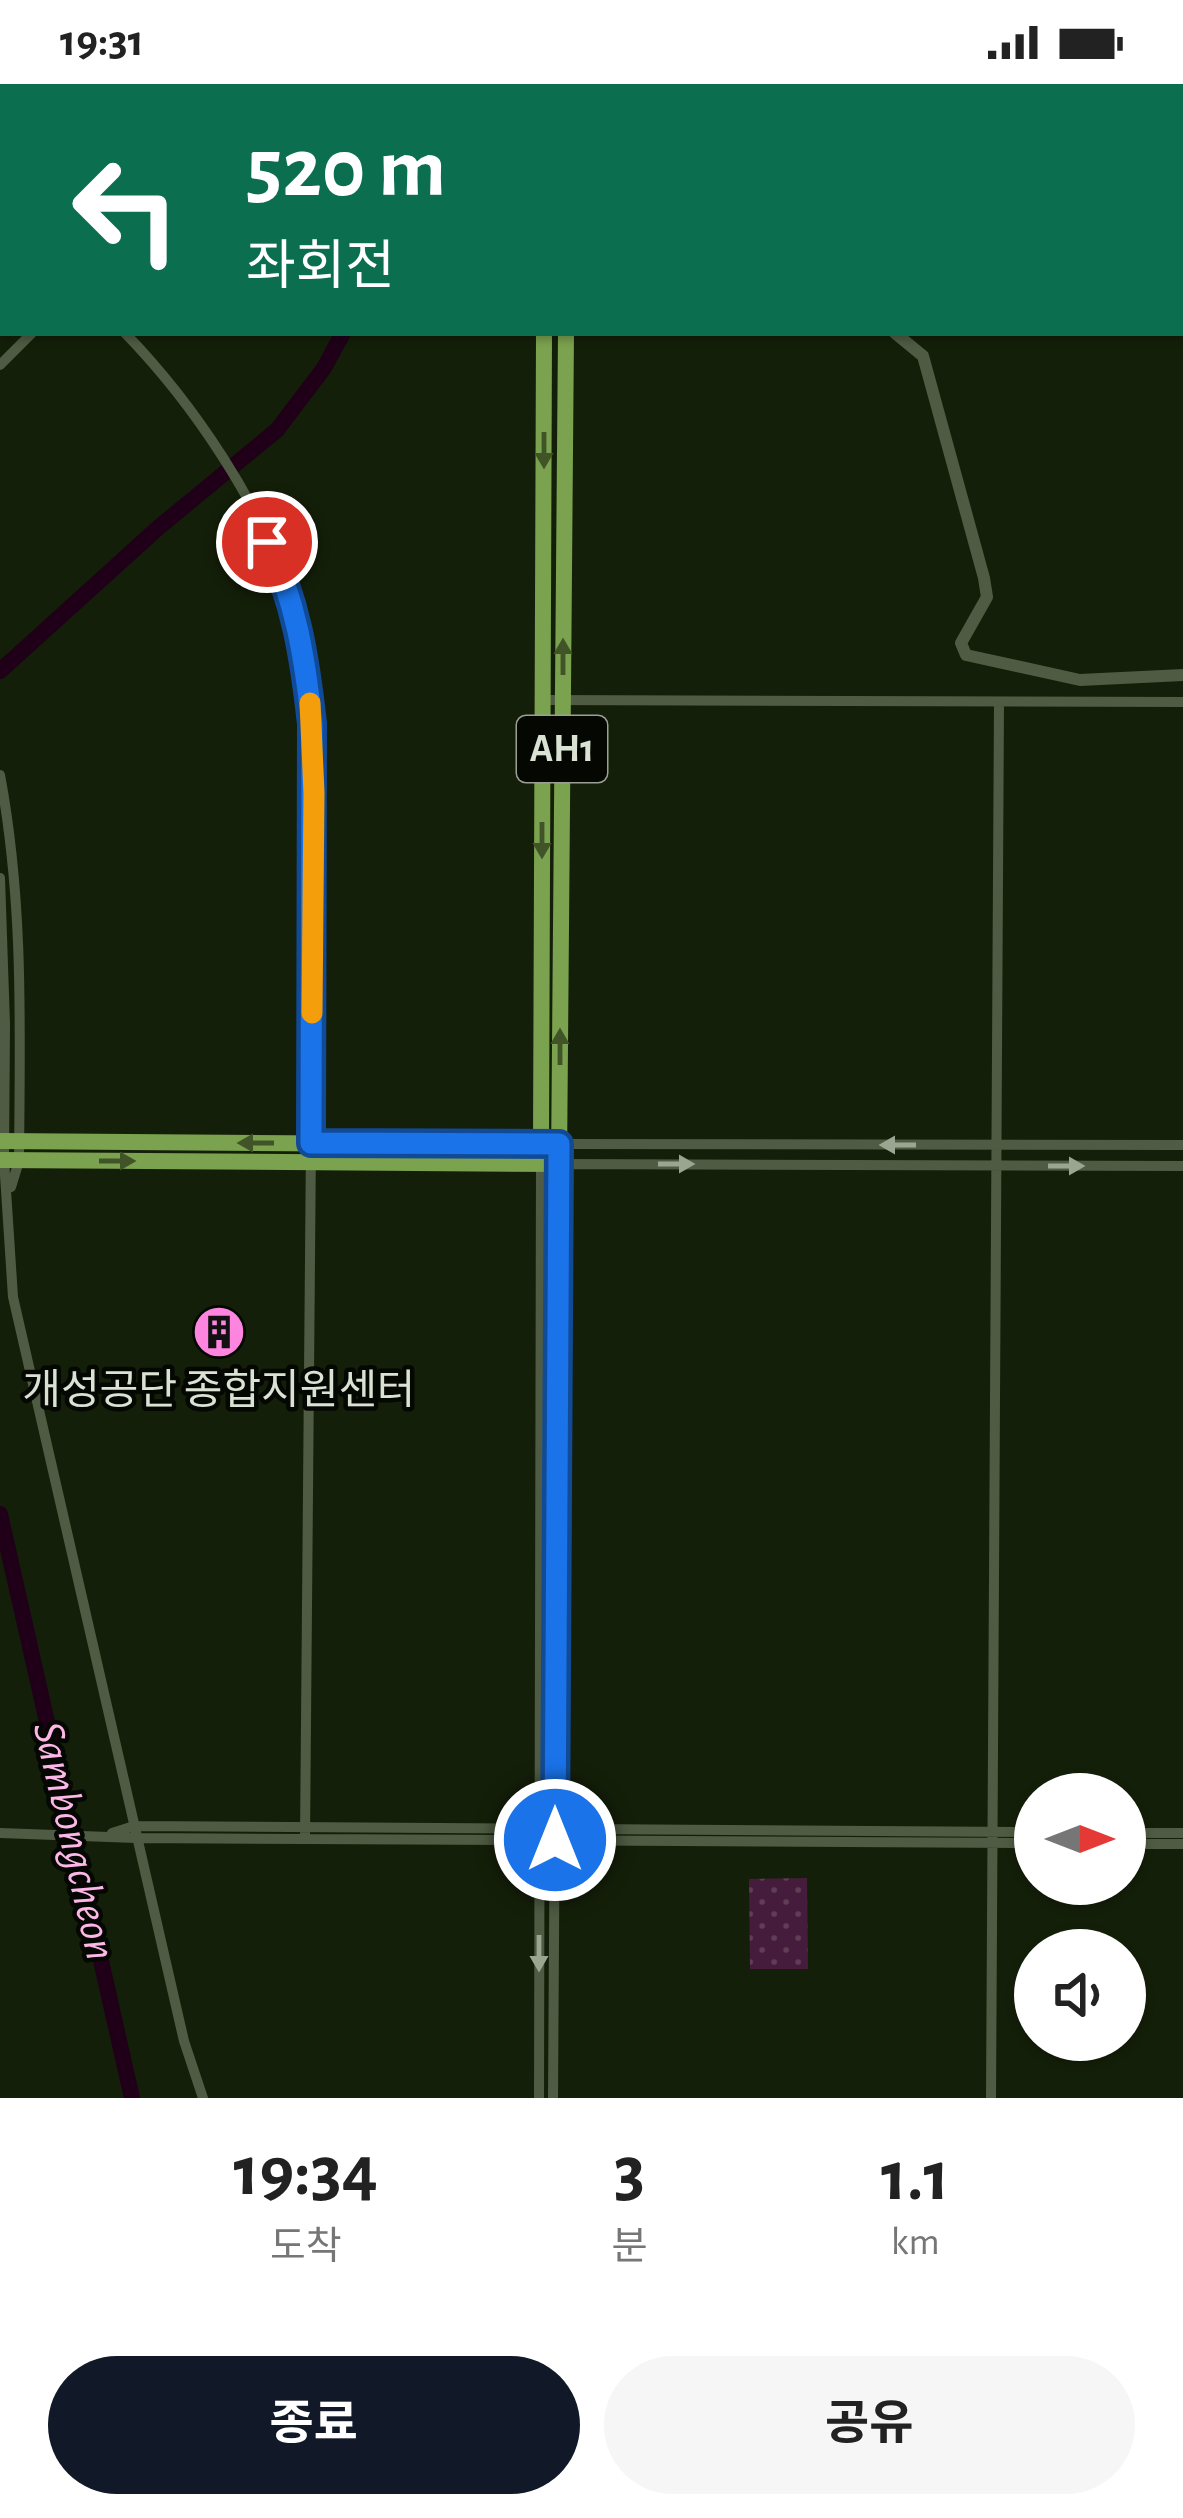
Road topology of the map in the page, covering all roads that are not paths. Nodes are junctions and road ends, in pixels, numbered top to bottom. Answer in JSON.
{"nodes":[{"id":1,"x":29,"y":336,"type":"edge"},
{"id":2,"x":128,"y":336,"type":"edge"},
{"id":3,"x":544,"y":336,"type":"edge"},
{"id":4,"x":566,"y":336,"type":"edge"},
{"id":5,"x":899,"y":336,"type":"edge"},
{"id":6,"x":0,"y":364,"type":"edge"},
{"id":7,"x":1183,"y":675,"type":"edge"},
{"id":8,"x":543,"y":700,"type":"junction"},
{"id":9,"x":562,"y":700,"type":"junction"},
{"id":10,"x":999,"y":702,"type":"junction"},
{"id":11,"x":1183,"y":702,"type":"edge"},
{"id":12,"x":0,"y":775,"type":"edge"},
{"id":13,"x":0,"y":878,"type":"edge"},
{"id":14,"x":996,"y":1145,"type":"junction"},
{"id":15,"x":1183,"y":1145,"type":"edge"},
{"id":16,"x":8,"y":1151,"type":"edge"},
{"id":17,"x":311,"y":1153,"type":"junction"},
{"id":18,"x":550,"y":1154,"type":"junction"},
{"id":19,"x":997,"y":1165,"type":"junction"},
{"id":20,"x":1183,"y":1166,"type":"edge"},
{"id":21,"x":135,"y":1832,"type":"junction"},
{"id":22,"x":0,"y":1833,"type":"edge"},
{"id":23,"x":305,"y":1833,"type":"junction"},
{"id":24,"x":1146,"y":1833,"type":"edge"},
{"id":25,"x":539,"y":1834,"type":"junction"},
{"id":26,"x":1183,"y":1834,"type":"edge"},
{"id":27,"x":555,"y":1835,"type":"junction"},
{"id":28,"x":1014,"y":1835,"type":"edge"},
{"id":29,"x":992,"y":1838,"type":"junction"},
{"id":30,"x":1014,"y":1841,"type":"edge"},
{"id":31,"x":1146,"y":1844,"type":"edge"},
{"id":32,"x":1183,"y":1844,"type":"edge"},
{"id":33,"x":203,"y":2098,"type":"edge"},
{"id":34,"x":539,"y":2098,"type":"edge"},
{"id":35,"x":553,"y":2098,"type":"edge"},
{"id":36,"x":991,"y":2098,"type":"edge"}],
"edges":[{"from":1,"to":6,"type":"street"},
{"from":2,"to":17,"type":"street"},
{"from":3,"to":8,"type":"main road","number":"AH1","one_way":true},
{"from":9,"to":4,"type":"main road","number":"AH1","one_way":true},
{"from":5,"to":7,"type":"street"},
{"from":8,"to":9,"type":"street"},
{"from":8,"to":18,"type":"main road","number":"AH1","one_way":true},
{"from":9,"to":10,"type":"street"},
{"from":18,"to":9,"type":"main road","number":"AH1","one_way":true},
{"from":10,"to":11,"type":"street"},
{"from":10,"to":14,"type":"street"},
{"from":12,"to":16,"type":"street"},
{"from":13,"to":16,"type":"street"},
{"from":14,"to":15,"type":"street"},
{"from":14,"to":18,"type":"street","one_way":true},
{"from":14,"to":19,"type":"street"},
{"from":16,"to":17,"type":"main road"},
{"from":16,"to":21,"type":"street"},
{"from":17,"to":18,"type":"main road"},
{"from":17,"to":23,"type":"street"},
{"from":18,"to":19,"type":"street","one_way":true},
{"from":18,"to":25,"type":"street"},
{"from":18,"to":27,"type":"street"},
{"from":19,"to":20,"type":"street","one_way":true},
{"from":19,"to":29,"type":"street"},
{"from":21,"to":22,"type":"street"},
{"from":21,"to":23,"type":"street"},
{"from":21,"to":33,"type":"street"},
{"from":23,"to":25,"type":"street"},
{"from":24,"to":26,"type":"street"},
{"from":25,"to":27,"type":"street"},
{"from":25,"to":34,"type":"street","one_way":true},
{"from":27,"to":29,"type":"street"},
{"from":27,"to":35,"type":"street"},
{"from":28,"to":29,"type":"street"},
{"from":29,"to":30,"type":"street"},
{"from":29,"to":36,"type":"street"},
{"from":31,"to":32,"type":"street"}]}
